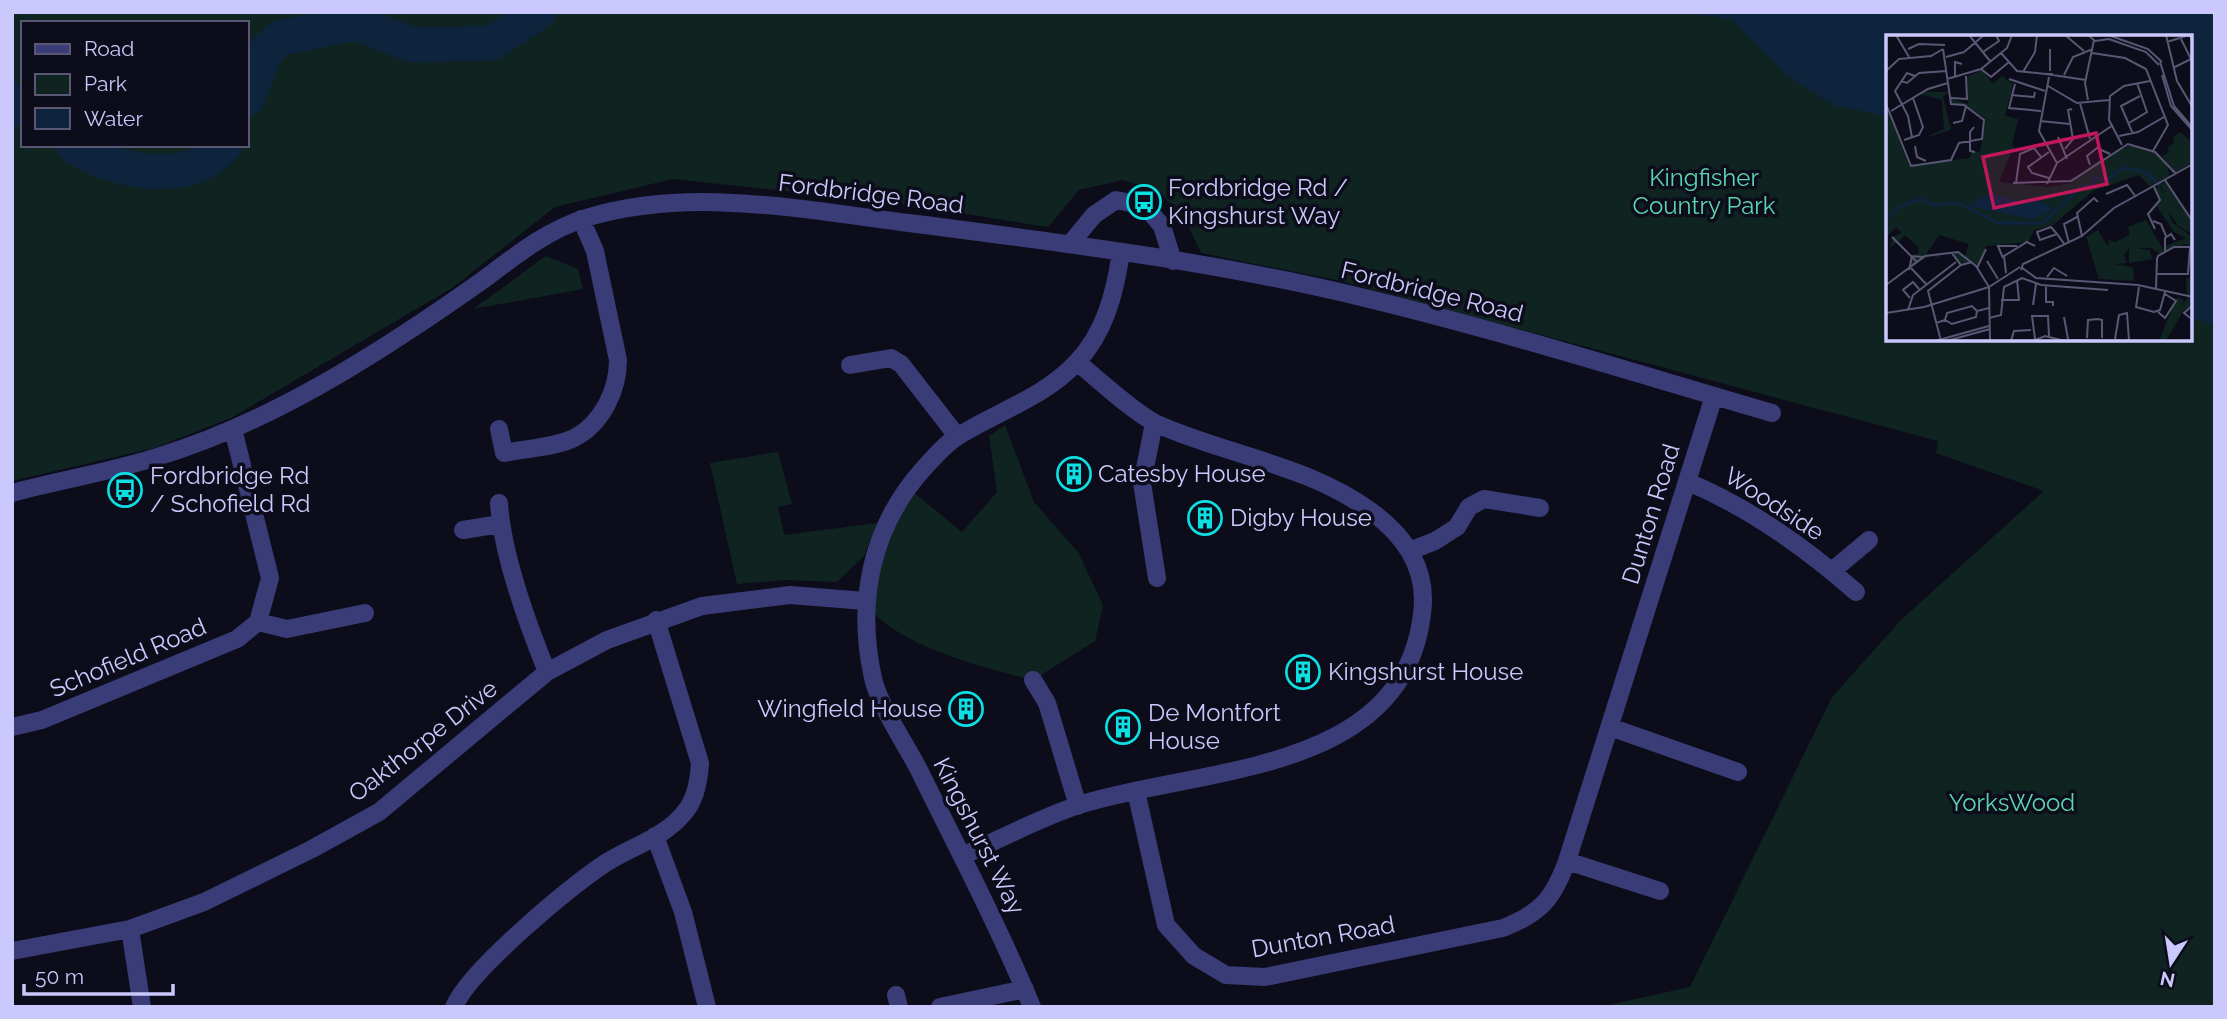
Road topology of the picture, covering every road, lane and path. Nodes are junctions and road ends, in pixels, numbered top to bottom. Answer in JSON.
{"nodes":[{"id":1,"x":581,"y":219,"type":"junction"},
{"id":2,"x":1070,"y":244,"type":"junction"},
{"id":3,"x":1121,"y":252,"type":"junction"},
{"id":4,"x":1173,"y":261,"type":"junction"},
{"id":5,"x":1077,"y":362,"type":"junction"},
{"id":6,"x":850,"y":365,"type":"dead end"},
{"id":7,"x":1714,"y":396,"type":"junction"},
{"id":8,"x":1772,"y":413,"type":"dead end"},
{"id":9,"x":1154,"y":423,"type":"junction"},
{"id":10,"x":233,"y":429,"type":"junction"},
{"id":11,"x":499,"y":429,"type":"dead end"},
{"id":12,"x":957,"y":436,"type":"junction"},
{"id":13,"x":1688,"y":482,"type":"junction"},
{"id":14,"x":12,"y":493,"type":"edge"},
{"id":15,"x":499,"y":503,"type":"dead end"},
{"id":16,"x":1540,"y":508,"type":"dead end"},
{"id":17,"x":500,"y":524,"type":"junction"},
{"id":18,"x":463,"y":530,"type":"dead end"},
{"id":19,"x":1869,"y":540,"type":"dead end"},
{"id":20,"x":1412,"y":550,"type":"junction"},
{"id":21,"x":1832,"y":571,"type":"junction"},
{"id":22,"x":1157,"y":578,"type":"dead end"},
{"id":23,"x":1856,"y":592,"type":"dead end"},
{"id":24,"x":865,"y":601,"type":"junction"},
{"id":25,"x":365,"y":613,"type":"dead end"},
{"id":26,"x":656,"y":620,"type":"junction"},
{"id":27,"x":258,"y":622,"type":"junction"},
{"id":28,"x":547,"y":672,"type":"junction"},
{"id":29,"x":1033,"y":681,"type":"dead end"},
{"id":30,"x":12,"y":727,"type":"edge"},
{"id":31,"x":1610,"y":727,"type":"junction"},
{"id":32,"x":1738,"y":772,"type":"dead end"},
{"id":33,"x":1136,"y":791,"type":"junction"},
{"id":34,"x":1078,"y":806,"type":"junction"},
{"id":35,"x":654,"y":836,"type":"junction"},
{"id":36,"x":962,"y":856,"type":"junction"},
{"id":37,"x":1567,"y":861,"type":"junction"},
{"id":38,"x":1660,"y":891,"type":"dead end"},
{"id":39,"x":130,"y":929,"type":"junction"},
{"id":40,"x":12,"y":951,"type":"edge"},
{"id":41,"x":1025,"y":989,"type":"junction"},
{"id":42,"x":142,"y":1007,"type":"edge"},
{"id":43,"x":454,"y":1007,"type":"edge"},
{"id":44,"x":707,"y":1007,"type":"edge"},
{"id":45,"x":940,"y":1007,"type":"edge"},
{"id":46,"x":1032,"y":1007,"type":"edge"}],
"edges":[{"from":1,"to":2,"type":"street","name":"Fordbridge Road"},
{"from":1,"to":10,"type":"street","name":"Fordbridge Road"},
{"from":1,"to":11,"type":"street"},
{"from":2,"to":3,"type":"street","name":"Fordbridge Road"},
{"from":2,"to":4,"type":"street"},
{"from":3,"to":4,"type":"street","name":"Fordbridge Road"},
{"from":3,"to":5,"type":"street","name":"Kingshurst Way"},
{"from":4,"to":7,"type":"street","name":"Fordbridge Road"},
{"from":5,"to":9,"type":"street"},
{"from":5,"to":12,"type":"street","name":"Kingshurst Way"},
{"from":6,"to":12,"type":"street"},
{"from":7,"to":8,"type":"street","name":"Fordbridge Road"},
{"from":7,"to":13,"type":"street","name":"Dunton Road"},
{"from":9,"to":20,"type":"street"},
{"from":9,"to":22,"type":"street"},
{"from":10,"to":14,"type":"street","name":"Fordbridge Road"},
{"from":10,"to":27,"type":"street"},
{"from":12,"to":24,"type":"street","name":"Kingshurst Way"},
{"from":13,"to":21,"type":"street","name":"Woodside"},
{"from":13,"to":31,"type":"street","name":"Dunton Road"},
{"from":15,"to":17,"type":"street"},
{"from":16,"to":20,"type":"street"},
{"from":17,"to":18,"type":"street"},
{"from":17,"to":28,"type":"street"},
{"from":19,"to":21,"type":"street","name":"Woodside"},
{"from":20,"to":33,"type":"street"},
{"from":21,"to":23,"type":"street","name":"Woodside"},
{"from":24,"to":26,"type":"street","name":"Oakthorpe Drive"},
{"from":24,"to":36,"type":"street","name":"Kingshurst Way"},
{"from":25,"to":27,"type":"street"},
{"from":26,"to":28,"type":"street","name":"Oakthorpe Drive"},
{"from":26,"to":35,"type":"street"},
{"from":27,"to":30,"type":"street","name":"Schofield Road"},
{"from":28,"to":39,"type":"street","name":"Oakthorpe Drive"},
{"from":29,"to":34,"type":"street"},
{"from":31,"to":32,"type":"street"},
{"from":31,"to":37,"type":"street","name":"Dunton Road"},
{"from":33,"to":34,"type":"street"},
{"from":33,"to":37,"type":"street","name":"Dunton Road"},
{"from":34,"to":36,"type":"street"},
{"from":35,"to":43,"type":"street"},
{"from":35,"to":44,"type":"street"},
{"from":36,"to":41,"type":"street","name":"Kingshurst Way"},
{"from":37,"to":38,"type":"street"},
{"from":39,"to":40,"type":"street","name":"Oakthorpe Drive"},
{"from":39,"to":42,"type":"street"},
{"from":41,"to":45,"type":"street"},
{"from":41,"to":46,"type":"street","name":"Kingshurst Way"}]}
